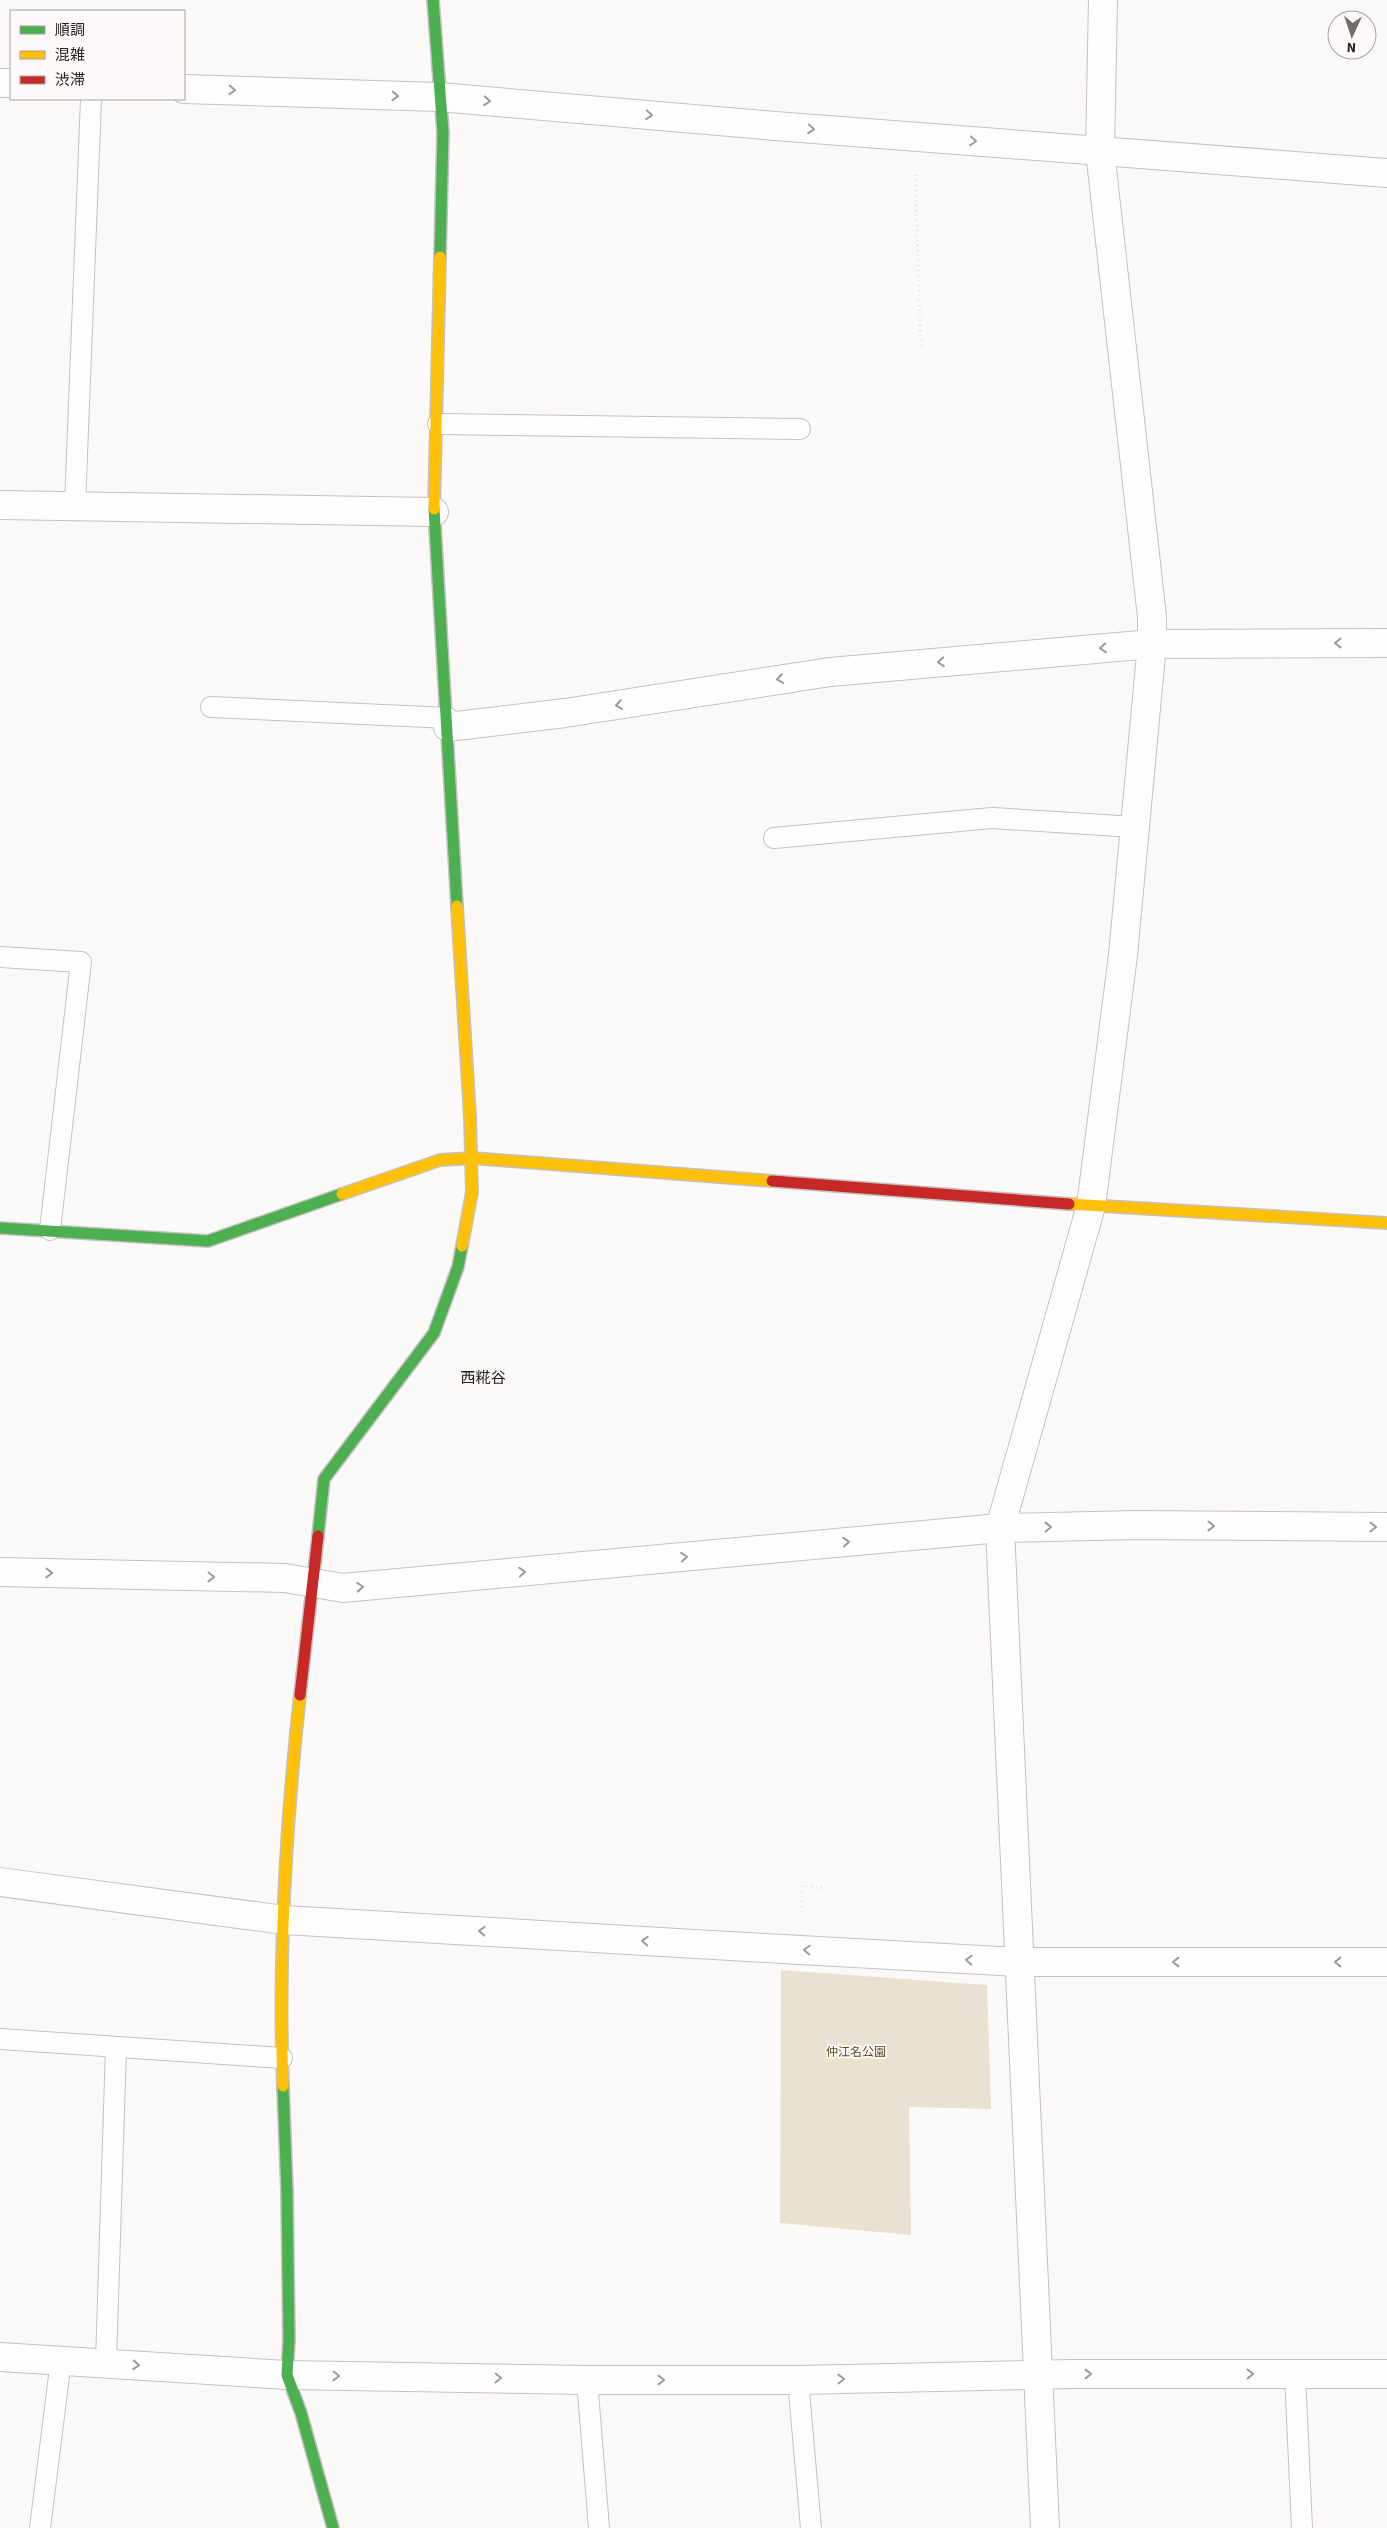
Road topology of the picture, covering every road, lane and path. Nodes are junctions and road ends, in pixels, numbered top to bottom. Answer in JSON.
{"nodes":[{"id":1,"x":433,"y":0,"type":"edge"},
{"id":2,"x":1103,"y":0,"type":"edge"},
{"id":3,"x":185,"y":89,"type":"edge"},
{"id":4,"x":439,"y":97,"type":"junction"},
{"id":5,"x":91,"y":100,"type":"edge"},
{"id":6,"x":914,"y":136,"type":"junction"},
{"id":7,"x":1100,"y":151,"type":"junction"},
{"id":8,"x":1387,"y":174,"type":"edge"},
{"id":9,"x":921,"y":347,"type":"dead end"},
{"id":10,"x":438,"y":424,"type":"junction"},
{"id":11,"x":800,"y":429,"type":"dead end"},
{"id":12,"x":0,"y":505,"type":"edge"},
{"id":13,"x":75,"y":506,"type":"junction"},
{"id":14,"x":434,"y":512,"type":"junction"},
{"id":15,"x":1387,"y":643,"type":"edge"},
{"id":16,"x":1152,"y":644,"type":"junction"},
{"id":17,"x":211,"y":707,"type":"dead end"},
{"id":18,"x":448,"y":723,"type":"junction"},
{"id":19,"x":1135,"y":827,"type":"junction"},
{"id":20,"x":774,"y":838,"type":"dead end"},
{"id":21,"x":0,"y":957,"type":"edge"},
{"id":22,"x":472,"y":1158,"type":"junction"},
{"id":23,"x":1091,"y":1206,"type":"junction"},
{"id":24,"x":1387,"y":1223,"type":"edge"},
{"id":25,"x":0,"y":1228,"type":"edge"},
{"id":26,"x":50,"y":1230,"type":"junction"},
{"id":27,"x":1387,"y":1527,"type":"edge"},
{"id":28,"x":1000,"y":1528,"type":"junction"},
{"id":29,"x":0,"y":1572,"type":"edge"},
{"id":30,"x":312,"y":1584,"type":"junction"},
{"id":31,"x":0,"y":1882,"type":"edge"},
{"id":32,"x":284,"y":1920,"type":"junction"},
{"id":33,"x":1018,"y":1962,"type":"junction"},
{"id":34,"x":1387,"y":1962,"type":"edge"},
{"id":35,"x":0,"y":2039,"type":"edge"},
{"id":36,"x":116,"y":2047,"type":"junction"},
{"id":37,"x":282,"y":2058,"type":"junction"},
{"id":38,"x":0,"y":2357,"type":"edge"},
{"id":39,"x":60,"y":2360,"type":"junction"},
{"id":40,"x":106,"y":2362,"type":"junction"},
{"id":41,"x":1295,"y":2374,"type":"junction"},
{"id":42,"x":1387,"y":2374,"type":"edge"},
{"id":43,"x":287,"y":2375,"type":"junction"},
{"id":44,"x":1039,"y":2375,"type":"junction"},
{"id":45,"x":587,"y":2380,"type":"junction"},
{"id":46,"x":798,"y":2380,"type":"junction"},
{"id":47,"x":40,"y":2528,"type":"edge"},
{"id":48,"x":333,"y":2528,"type":"edge"},
{"id":49,"x":598,"y":2528,"type":"edge"},
{"id":50,"x":811,"y":2528,"type":"edge"},
{"id":51,"x":1045,"y":2528,"type":"edge"},
{"id":52,"x":1302,"y":2528,"type":"edge"}],
"edges":[{"from":1,"to":4,"type":"street"},
{"from":2,"to":7,"type":"street"},
{"from":3,"to":4,"type":"street","one_way":true},
{"from":4,"to":6,"type":"street","one_way":true},
{"from":4,"to":10,"type":"street"},
{"from":5,"to":13,"type":"lane"},
{"from":6,"to":7,"type":"street","one_way":true},
{"from":6,"to":9,"type":"path"},
{"from":7,"to":8,"type":"street"},
{"from":7,"to":16,"type":"street"},
{"from":10,"to":11,"type":"lane"},
{"from":10,"to":14,"type":"street"},
{"from":12,"to":13,"type":"street"},
{"from":13,"to":14,"type":"street"},
{"from":14,"to":18,"type":"street"},
{"from":15,"to":16,"type":"street","one_way":true},
{"from":16,"to":18,"type":"street","one_way":true},
{"from":16,"to":19,"type":"street"},
{"from":17,"to":18,"type":"lane"},
{"from":18,"to":22,"type":"street"},
{"from":19,"to":20,"type":"lane"},
{"from":19,"to":23,"type":"street"},
{"from":21,"to":26,"type":"lane"},
{"from":22,"to":23,"type":"street"},
{"from":22,"to":26,"type":"street"},
{"from":22,"to":30,"type":"street"},
{"from":23,"to":24,"type":"street"},
{"from":23,"to":28,"type":"street"},
{"from":25,"to":26,"type":"street"},
{"from":28,"to":27,"type":"street","one_way":true},
{"from":30,"to":28,"type":"street","one_way":true},
{"from":28,"to":33,"type":"street"},
{"from":29,"to":30,"type":"street","one_way":true},
{"from":30,"to":32,"type":"street"},
{"from":31,"to":32,"type":"street"},
{"from":33,"to":32,"type":"street","one_way":true},
{"from":32,"to":37,"type":"street"},
{"from":34,"to":33,"type":"street","one_way":true},
{"from":33,"to":44,"type":"street"},
{"from":35,"to":36,"type":"lane"},
{"from":36,"to":37,"type":"lane"},
{"from":36,"to":40,"type":"lane"},
{"from":37,"to":43,"type":"street"},
{"from":38,"to":39,"type":"street"},
{"from":39,"to":40,"type":"street"},
{"from":39,"to":47,"type":"lane"},
{"from":40,"to":43,"type":"street","one_way":true},
{"from":41,"to":42,"type":"street"},
{"from":44,"to":41,"type":"street","one_way":true},
{"from":41,"to":52,"type":"lane"},
{"from":43,"to":45,"type":"street","one_way":true},
{"from":43,"to":48,"type":"street"},
{"from":46,"to":44,"type":"street","one_way":true},
{"from":44,"to":51,"type":"street"},
{"from":45,"to":46,"type":"street","one_way":true},
{"from":45,"to":49,"type":"lane"},
{"from":46,"to":50,"type":"lane"}]}
